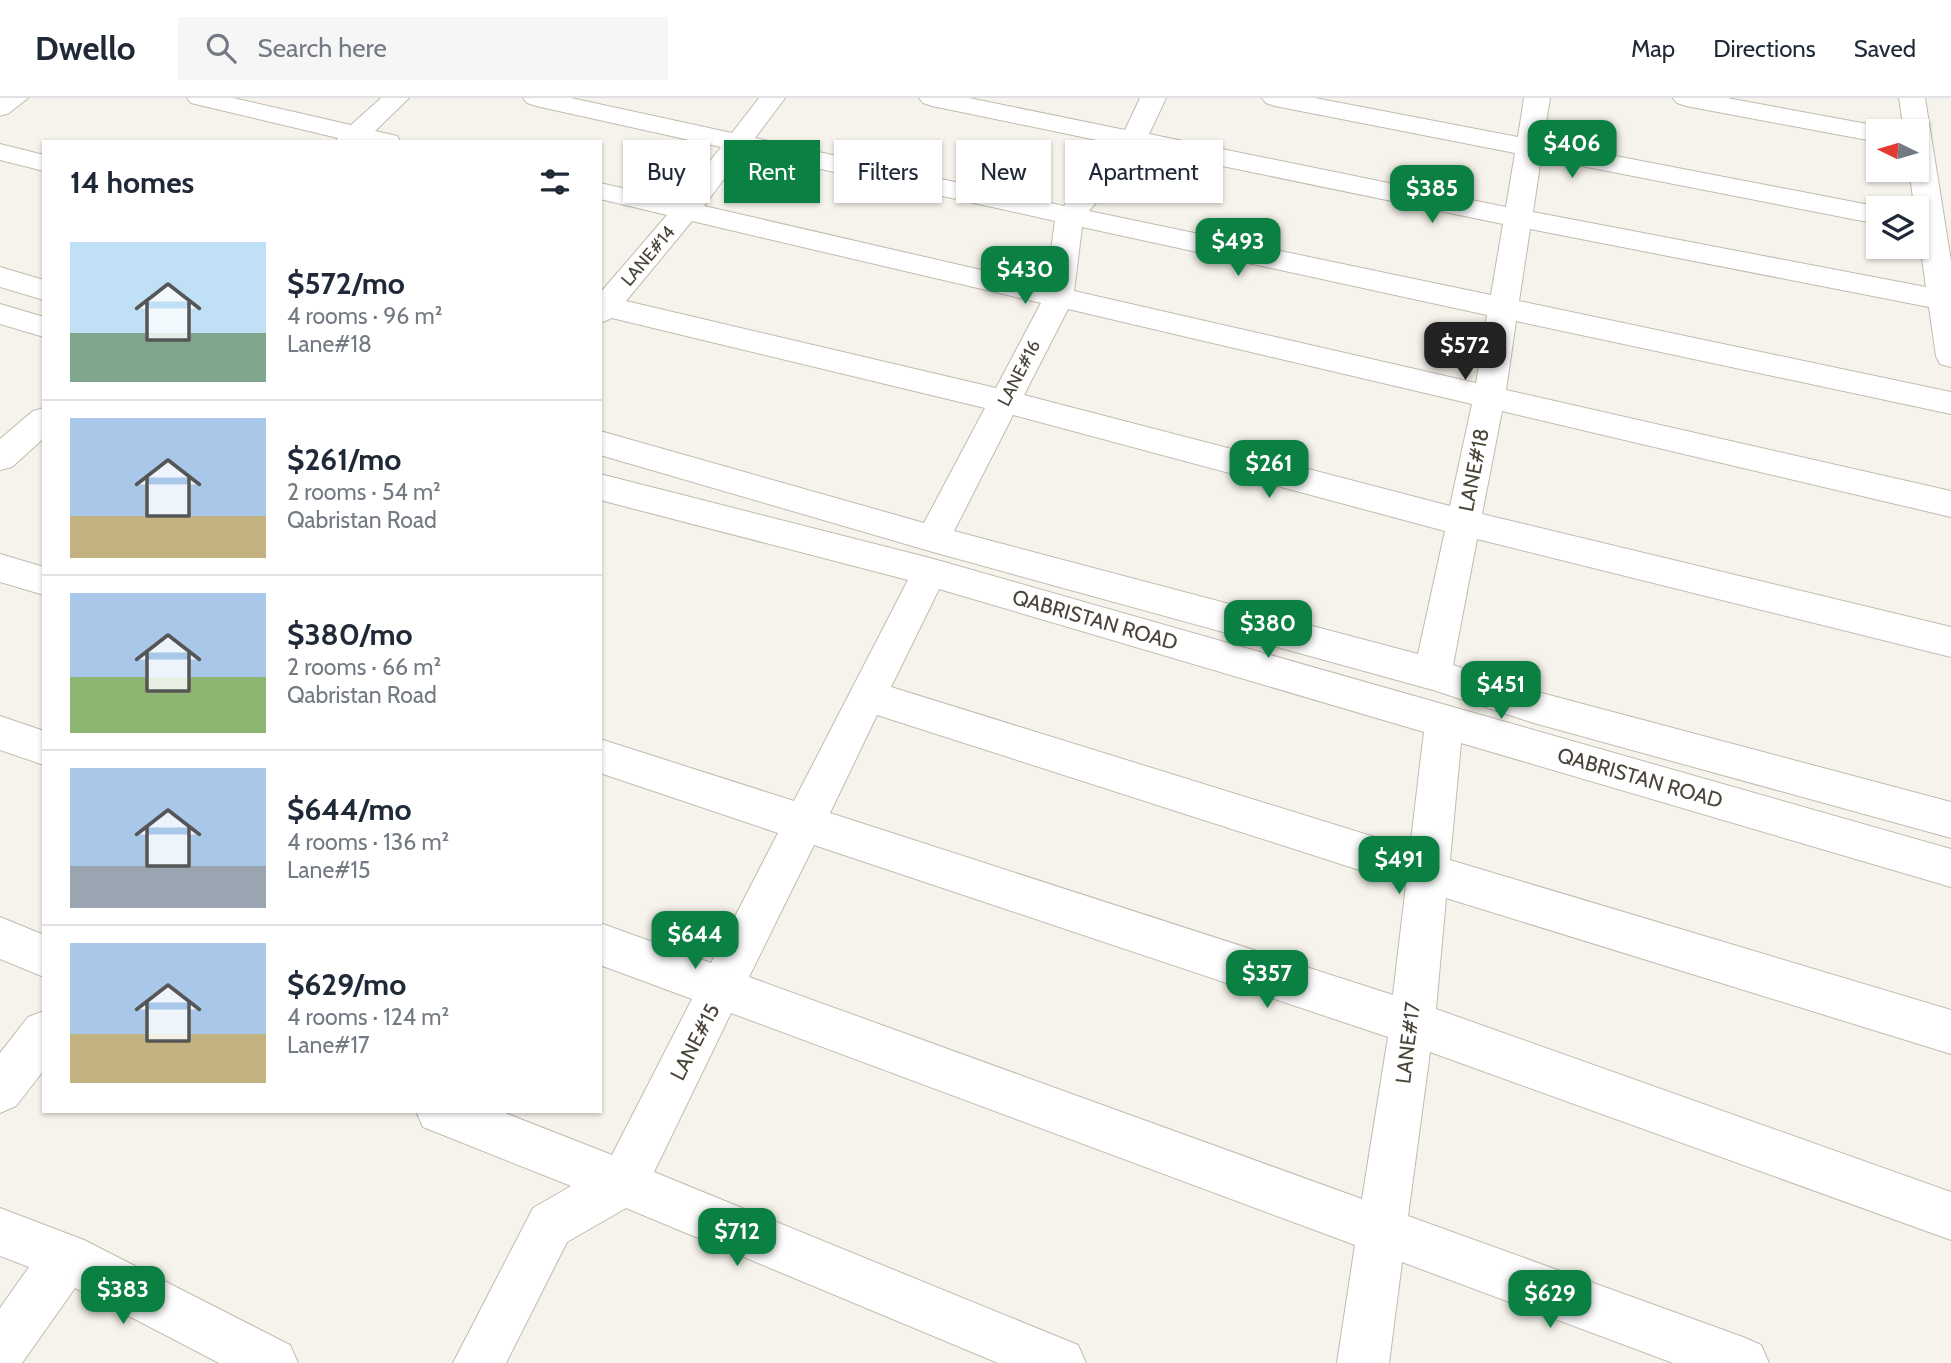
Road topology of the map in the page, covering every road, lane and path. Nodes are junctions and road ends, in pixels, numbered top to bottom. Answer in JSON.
{"nodes":[{"id":1,"x":15,"y":98,"type":"edge"},
{"id":2,"x":200,"y":98,"type":"edge"},
{"id":3,"x":396,"y":98,"type":"edge"},
{"id":4,"x":536,"y":98,"type":"edge"},
{"id":5,"x":772,"y":98,"type":"edge"},
{"id":6,"x":932,"y":98,"type":"edge"},
{"id":7,"x":1153,"y":98,"type":"edge"},
{"id":8,"x":1275,"y":98,"type":"edge"},
{"id":9,"x":1537,"y":98,"type":"edge"},
{"id":10,"x":1686,"y":98,"type":"edge"},
{"id":11,"x":1912,"y":98,"type":"edge"},
{"id":12,"x":0,"y":108,"type":"edge"},
{"id":13,"x":1915,"y":119,"type":"edge"},
{"id":14,"x":1866,"y":132,"type":"edge"},
{"id":15,"x":352,"y":138,"type":"edge"},
{"id":16,"x":1134,"y":139,"type":"junction"},
{"id":17,"x":370,"y":140,"type":"edge"},
{"id":18,"x":730,"y":140,"type":"edge"},
{"id":19,"x":740,"y":140,"type":"edge"},
{"id":20,"x":1529,"y":147,"type":"junction"},
{"id":21,"x":1929,"y":151,"type":"edge"},
{"id":22,"x":0,"y":152,"type":"edge"},
{"id":23,"x":820,"y":160,"type":"edge"},
{"id":24,"x":42,"y":162,"type":"edge"},
{"id":25,"x":724,"y":162,"type":"edge"},
{"id":26,"x":1951,"y":162,"type":"edge"},
{"id":27,"x":1925,"y":182,"type":"edge"},
{"id":28,"x":602,"y":191,"type":"edge"},
{"id":29,"x":686,"y":211,"type":"junction"},
{"id":30,"x":1866,"y":213,"type":"edge"},
{"id":31,"x":1070,"y":216,"type":"junction"},
{"id":32,"x":1518,"y":218,"type":"junction"},
{"id":33,"x":1932,"y":219,"type":"edge"},
{"id":34,"x":0,"y":277,"type":"edge"},
{"id":35,"x":42,"y":289,"type":"edge"},
{"id":36,"x":1945,"y":295,"type":"edge"},
{"id":37,"x":1059,"y":297,"type":"junction"},
{"id":38,"x":602,"y":308,"type":"edge"},
{"id":39,"x":1503,"y":309,"type":"junction"},
{"id":40,"x":1951,"y":356,"type":"edge"},
{"id":41,"x":1489,"y":397,"type":"junction"},
{"id":42,"x":1004,"y":402,"type":"junction"},
{"id":43,"x":1951,"y":403,"type":"edge"},
{"id":44,"x":42,"y":421,"type":"edge"},
{"id":45,"x":602,"y":444,"type":"edge"},
{"id":46,"x":0,"y":457,"type":"edge"},
{"id":47,"x":602,"y":487,"type":"edge"},
{"id":48,"x":1951,"y":504,"type":"edge"},
{"id":49,"x":1464,"y":523,"type":"junction"},
{"id":50,"x":931,"y":556,"type":"junction"},
{"id":51,"x":0,"y":568,"type":"edge"},
{"id":52,"x":42,"y":580,"type":"edge"},
{"id":53,"x":1951,"y":642,"type":"edge"},
{"id":54,"x":1433,"y":674,"type":"junction"},
{"id":55,"x":867,"y":696,"type":"junction"},
{"id":56,"x":1534,"y":707,"type":"junction"},
{"id":57,"x":1444,"y":721,"type":"junction"},
{"id":58,"x":0,"y":733,"type":"edge"},
{"id":59,"x":1527,"y":745,"type":"junction"},
{"id":60,"x":42,"y":747,"type":"edge"},
{"id":61,"x":602,"y":757,"type":"edge"},
{"id":62,"x":1951,"y":820,"type":"edge"},
{"id":63,"x":804,"y":823,"type":"junction"},
{"id":64,"x":1951,"y":868,"type":"edge"},
{"id":65,"x":1427,"y":873,"type":"junction"},
{"id":66,"x":0,"y":938,"type":"edge"},
{"id":67,"x":602,"y":945,"type":"edge"},
{"id":68,"x":42,"y":955,"type":"edge"},
{"id":69,"x":723,"y":988,"type":"junction"},
{"id":70,"x":1412,"y":1023,"type":"junction"},
{"id":71,"x":1951,"y":1032,"type":"edge"},
{"id":72,"x":42,"y":1036,"type":"edge"},
{"id":73,"x":0,"y":1090,"type":"edge"},
{"id":74,"x":444,"y":1113,"type":"edge"},
{"id":75,"x":623,"y":1183,"type":"junction"},
{"id":76,"x":1951,"y":1216,"type":"edge"},
{"id":77,"x":1382,"y":1231,"type":"junction"},
{"id":78,"x":0,"y":1232,"type":"edge"},
{"id":79,"x":67,"y":1257,"type":"junction"},
{"id":80,"x":0,"y":1351,"type":"edge"},
{"id":81,"x":272,"y":1363,"type":"edge"},
{"id":82,"x":479,"y":1363,"type":"edge"},
{"id":83,"x":1060,"y":1363,"type":"edge"},
{"id":84,"x":1363,"y":1363,"type":"edge"},
{"id":85,"x":1743,"y":1363,"type":"edge"}],
"edges":[{"from":1,"to":12,"type":"street"},
{"from":2,"to":15,"type":"street"},
{"from":3,"to":15,"type":"street"},
{"from":4,"to":18,"type":"street"},
{"from":5,"to":19,"type":"street","name":"LANE#14"},
{"from":6,"to":16,"type":"street"},
{"from":7,"to":16,"type":"street"},
{"from":8,"to":20,"type":"street"},
{"from":9,"to":20,"type":"street","name":"LANE#18"},
{"from":10,"to":14,"type":"street"},
{"from":11,"to":13,"type":"street"},
{"from":15,"to":17,"type":"street"},
{"from":16,"to":31,"type":"street"},
{"from":16,"to":32,"type":"street"},
{"from":20,"to":30,"type":"street"},
{"from":20,"to":32,"type":"street","name":"LANE#18"},
{"from":21,"to":26,"type":"street"},
{"from":22,"to":24,"type":"street"},
{"from":23,"to":31,"type":"street"},
{"from":25,"to":29,"type":"street","name":"LANE#14"},
{"from":27,"to":33,"type":"street"},
{"from":28,"to":29,"type":"street"},
{"from":29,"to":37,"type":"street"},
{"from":29,"to":38,"type":"street","name":"LANE#14"},
{"from":31,"to":37,"type":"street","name":"LANE#16"},
{"from":31,"to":39,"type":"street"},
{"from":32,"to":36,"type":"street"},
{"from":32,"to":39,"type":"street","name":"LANE#18"},
{"from":33,"to":36,"type":"street"},
{"from":34,"to":35,"type":"street"},
{"from":36,"to":40,"type":"street"},
{"from":37,"to":41,"type":"street"},
{"from":37,"to":42,"type":"street","name":"LANE#16"},
{"from":38,"to":42,"type":"street"},
{"from":39,"to":41,"type":"street","name":"LANE#18"},
{"from":39,"to":43,"type":"street"},
{"from":41,"to":48,"type":"street"},
{"from":41,"to":49,"type":"street","name":"LANE#18"},
{"from":42,"to":49,"type":"street"},
{"from":42,"to":50,"type":"street","name":"LANE#16"},
{"from":44,"to":46,"type":"street"},
{"from":45,"to":50,"type":"street","name":"QABRISTAN ROAD"},
{"from":47,"to":50,"type":"street","name":"QABRISTAN ROAD"},
{"from":49,"to":53,"type":"street"},
{"from":49,"to":54,"type":"street","name":"LANE#18"},
{"from":50,"to":54,"type":"street","name":"QABRISTAN ROAD"},
{"from":50,"to":55,"type":"street","name":"LANE#15"},
{"from":50,"to":57,"type":"street","name":"QABRISTAN ROAD"},
{"from":51,"to":52,"type":"street"},
{"from":54,"to":56,"type":"street","name":"QABRISTAN ROAD"},
{"from":55,"to":63,"type":"street","name":"LANE#15"},
{"from":55,"to":65,"type":"street"},
{"from":56,"to":59,"type":"street"},
{"from":56,"to":62,"type":"street","name":"QABRISTAN ROAD"},
{"from":57,"to":59,"type":"street","name":"QABRISTAN ROAD"},
{"from":57,"to":65,"type":"street","name":"LANE#17"},
{"from":58,"to":60,"type":"street"},
{"from":59,"to":64,"type":"street","name":"QABRISTAN ROAD"},
{"from":61,"to":63,"type":"street"},
{"from":63,"to":69,"type":"street","name":"LANE#15"},
{"from":63,"to":70,"type":"street"},
{"from":65,"to":70,"type":"street","name":"LANE#17"},
{"from":65,"to":71,"type":"street"},
{"from":66,"to":68,"type":"street"},
{"from":67,"to":69,"type":"street"},
{"from":69,"to":75,"type":"street","name":"LANE#15"},
{"from":69,"to":77,"type":"street"},
{"from":70,"to":76,"type":"street"},
{"from":70,"to":77,"type":"street","name":"LANE#17"},
{"from":72,"to":73,"type":"street"},
{"from":74,"to":75,"type":"street"},
{"from":75,"to":82,"type":"street"},
{"from":75,"to":83,"type":"street"},
{"from":77,"to":84,"type":"street","name":"LANE#17"},
{"from":77,"to":85,"type":"street"},
{"from":78,"to":79,"type":"street"},
{"from":79,"to":80,"type":"street"},
{"from":79,"to":81,"type":"street"}]}
